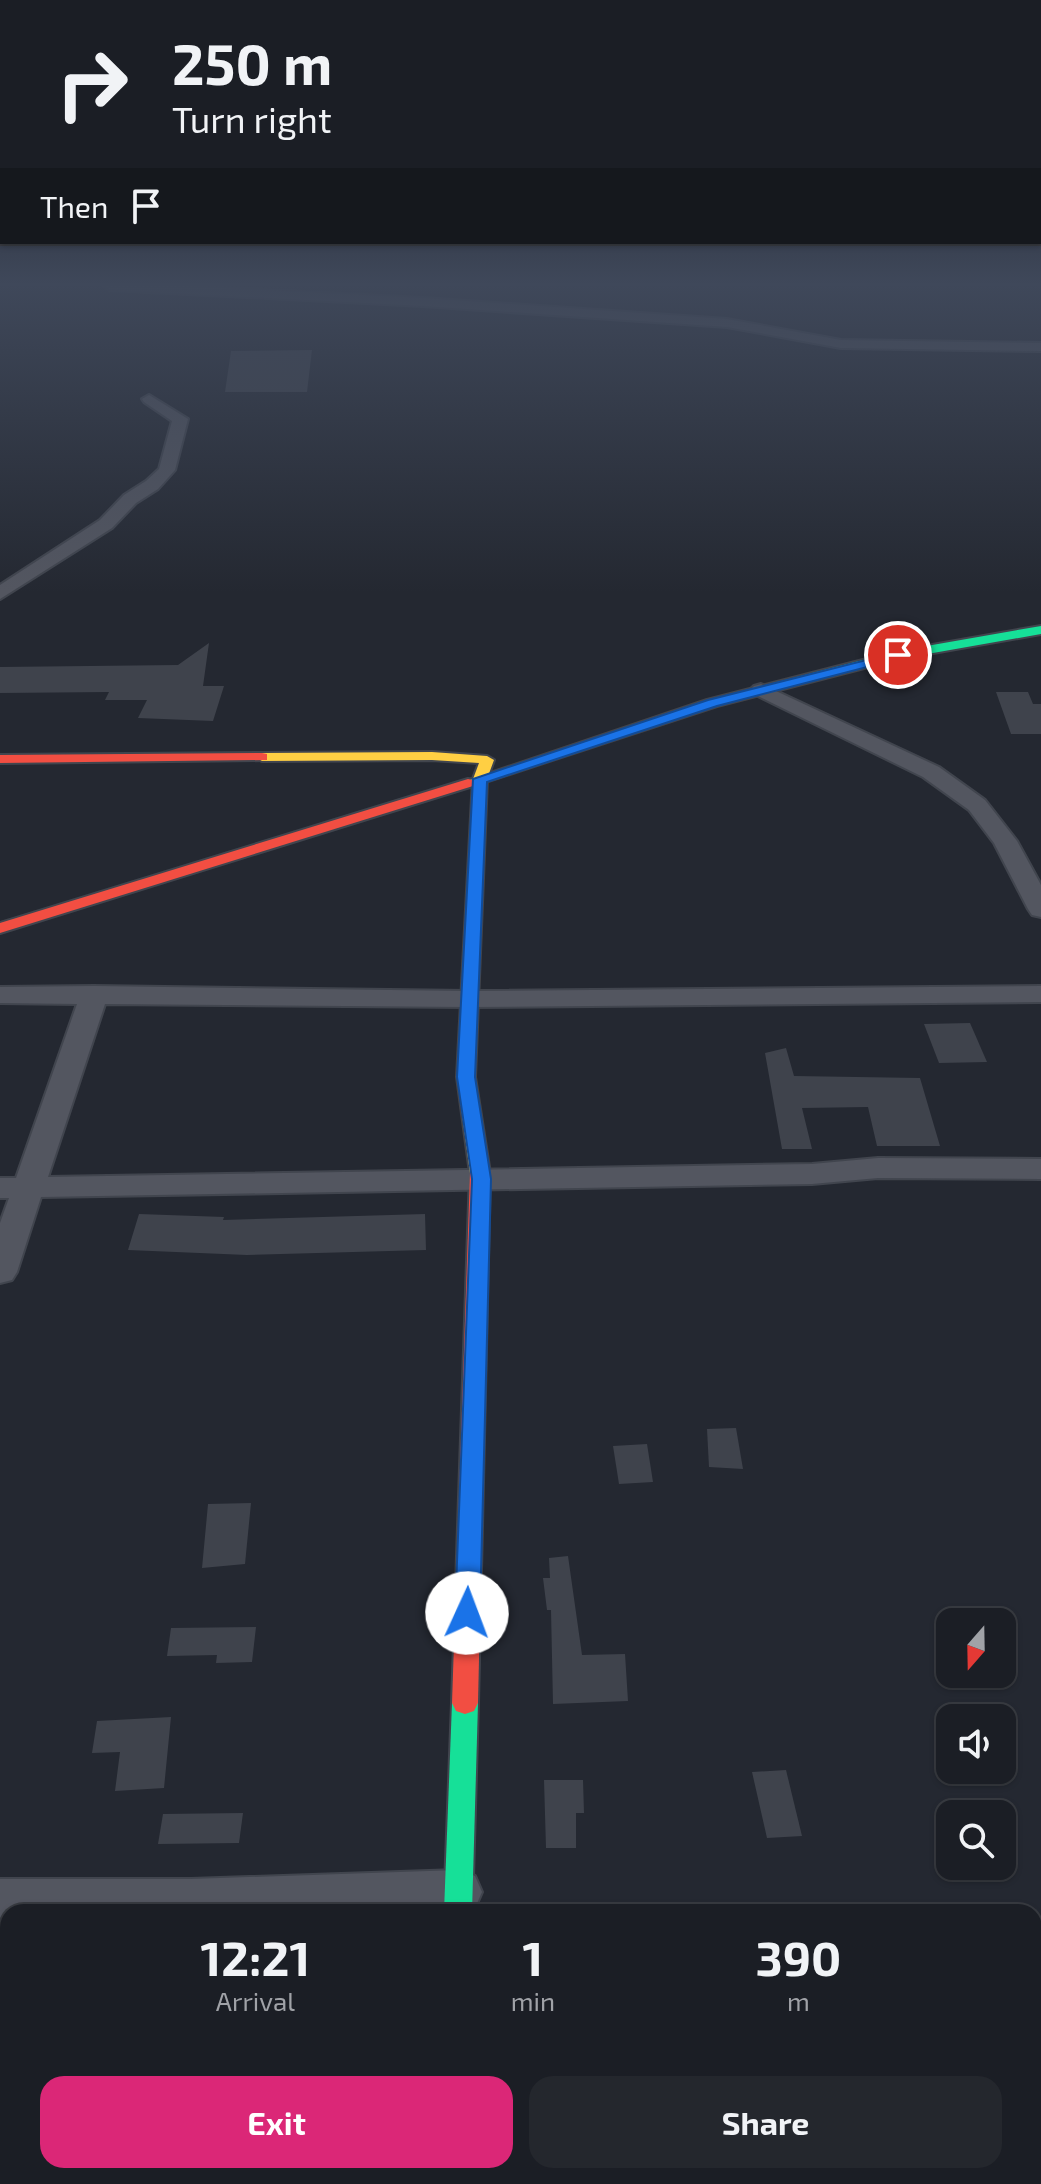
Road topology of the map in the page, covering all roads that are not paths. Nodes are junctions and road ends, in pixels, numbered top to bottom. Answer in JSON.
{"nodes":[{"id":1,"x":149,"y":399,"type":"dead end"},
{"id":2,"x":0,"y":593,"type":"edge"},
{"id":3,"x":1041,"y":630,"type":"edge"},
{"id":4,"x":761,"y":690,"type":"junction"},
{"id":5,"x":0,"y":759,"type":"edge"},
{"id":6,"x":480,"y":779,"type":"junction"},
{"id":7,"x":1041,"y":909,"type":"edge"},
{"id":8,"x":0,"y":928,"type":"edge"},
{"id":9,"x":94,"y":994,"type":"junction"},
{"id":10,"x":1041,"y":994,"type":"edge"},
{"id":11,"x":0,"y":995,"type":"edge"},
{"id":12,"x":467,"y":999,"type":"junction"},
{"id":13,"x":1041,"y":1169,"type":"edge"},
{"id":14,"x":481,"y":1179,"type":"junction"},
{"id":15,"x":14,"y":1187,"type":"edge"},
{"id":16,"x":0,"y":1272,"type":"edge"},
{"id":17,"x":0,"y":1901,"type":"edge"},
{"id":18,"x":458,"y":1902,"type":"edge"}],
"edges":[{"from":1,"to":2,"type":"street"},
{"from":3,"to":4,"type":"street"},
{"from":4,"to":6,"type":"street"},
{"from":4,"to":7,"type":"street"},
{"from":5,"to":6,"type":"street"},
{"from":6,"to":8,"type":"street"},
{"from":6,"to":12,"type":"street"},
{"from":9,"to":11,"type":"street"},
{"from":9,"to":12,"type":"street"},
{"from":9,"to":15,"type":"street"},
{"from":10,"to":12,"type":"street"},
{"from":12,"to":14,"type":"street"},
{"from":13,"to":14,"type":"street"},
{"from":14,"to":15,"type":"street"},
{"from":14,"to":18,"type":"street"},
{"from":15,"to":16,"type":"street"},
{"from":17,"to":18,"type":"street"}]}
